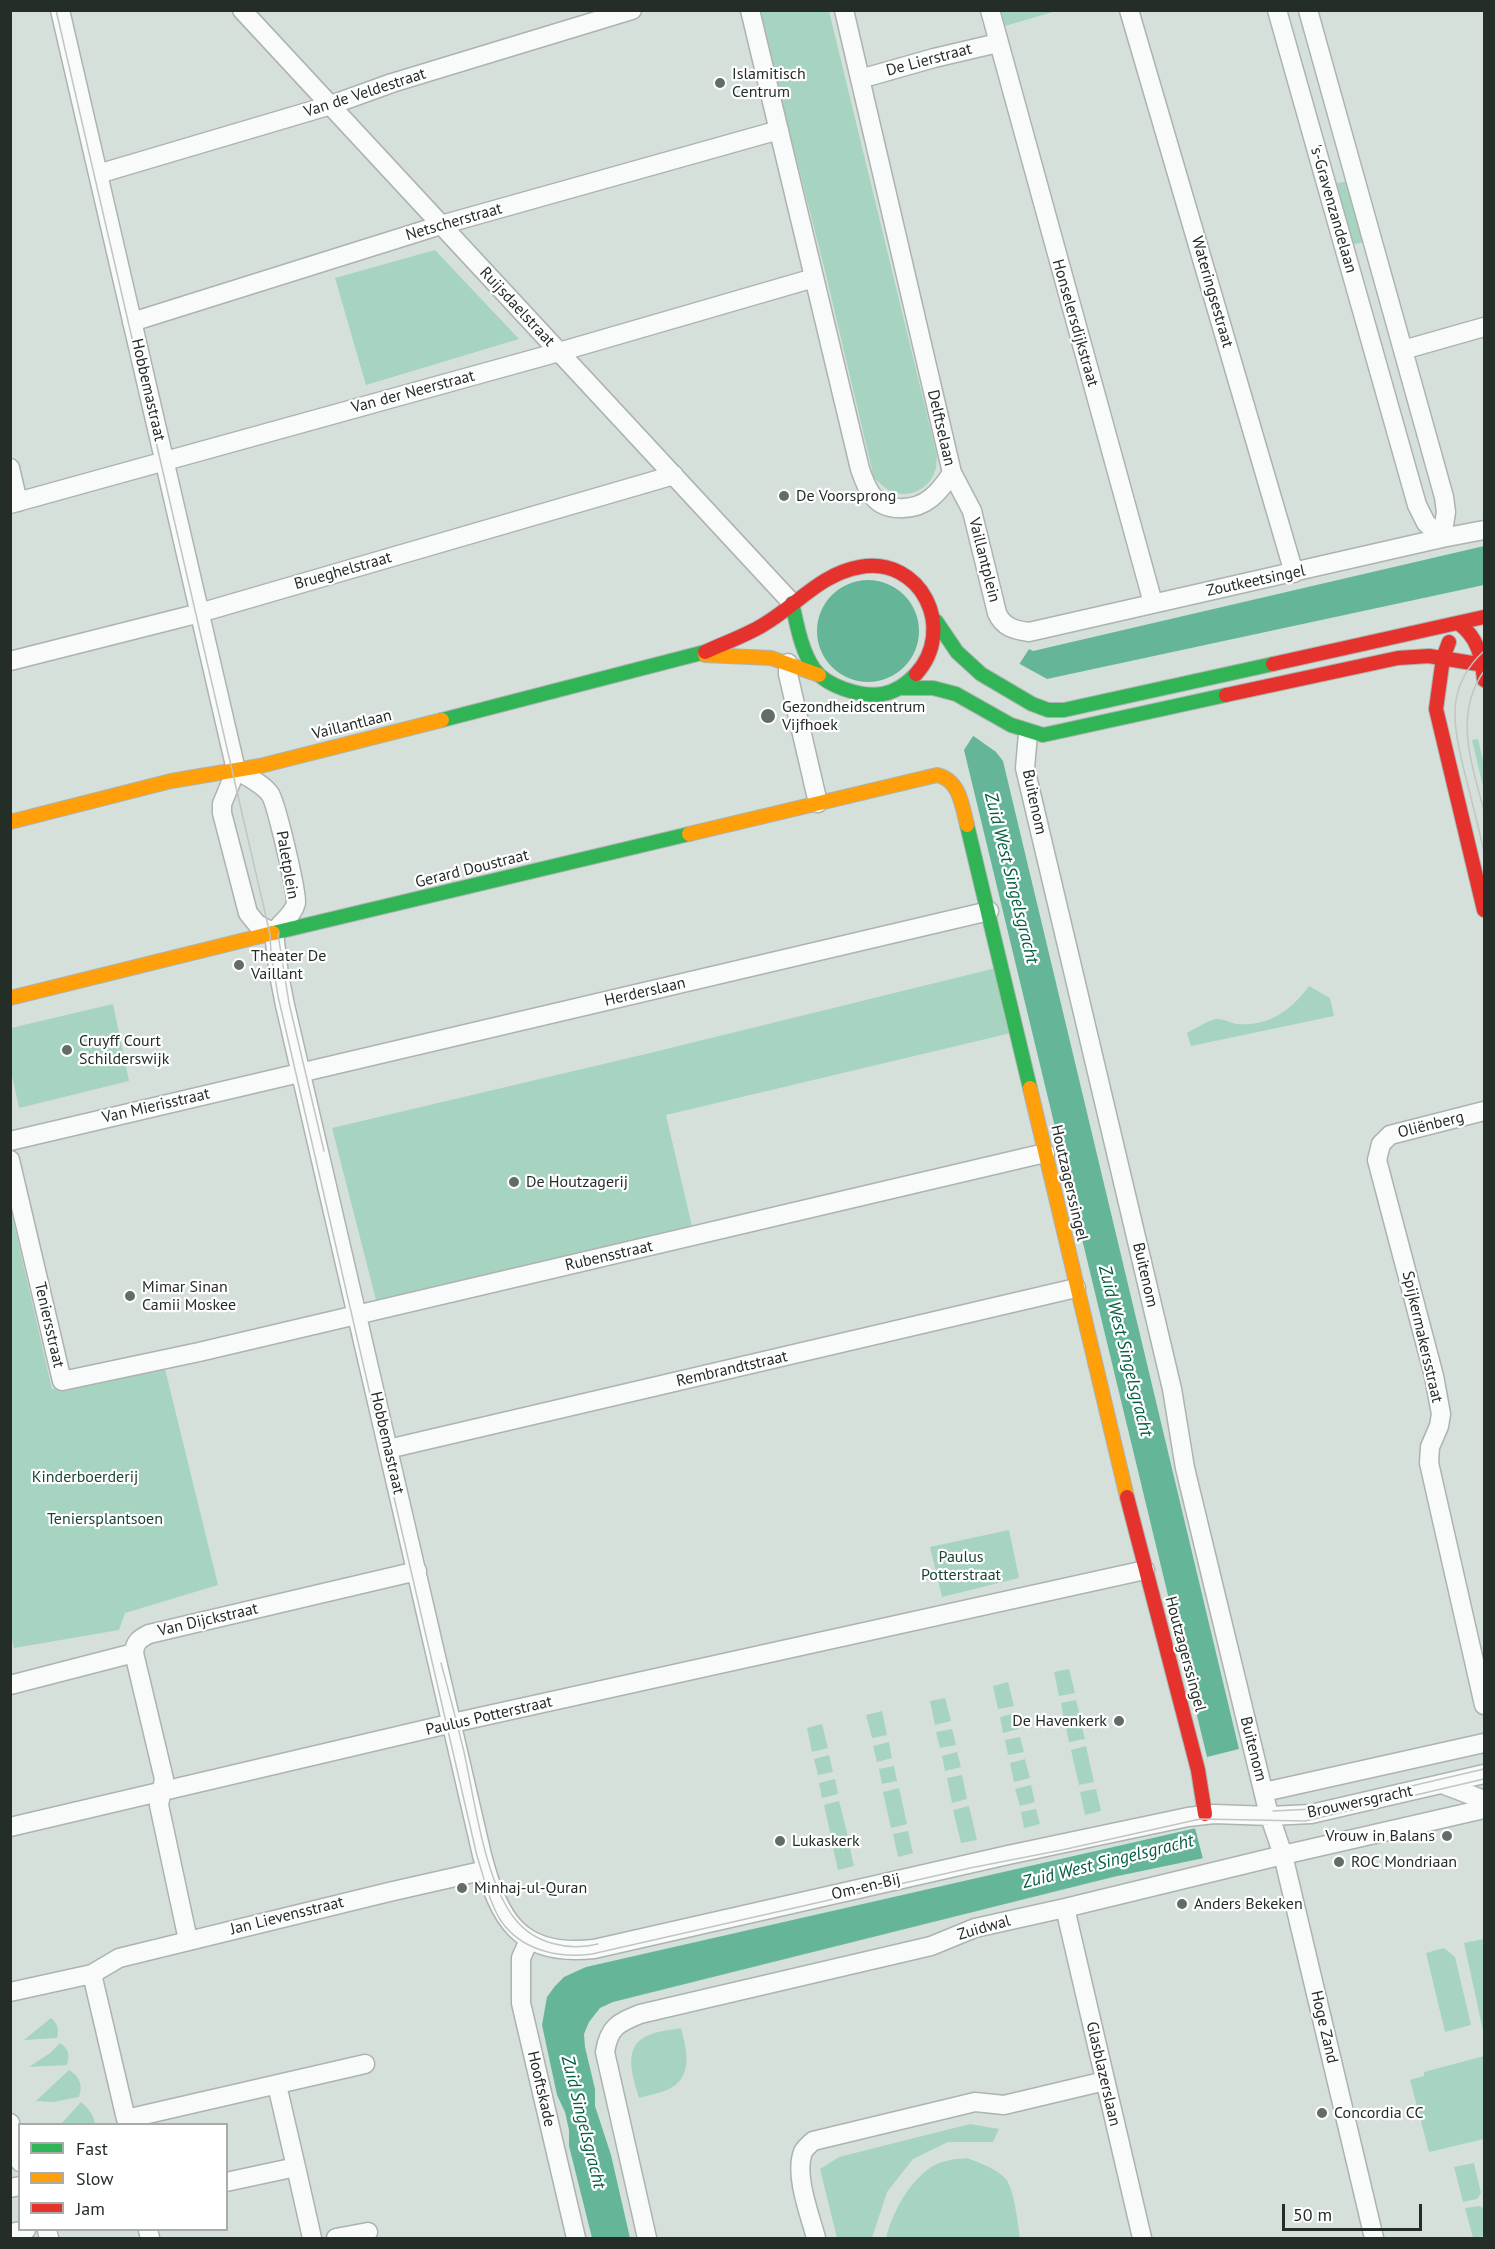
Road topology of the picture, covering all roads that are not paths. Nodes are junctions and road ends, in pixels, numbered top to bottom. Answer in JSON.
{"nodes":[{"id":1,"x":60,"y":10,"type":"edge"},
{"id":2,"x":242,"y":10,"type":"edge"},
{"id":3,"x":632,"y":10,"type":"edge"},
{"id":4,"x":750,"y":10,"type":"edge"},
{"id":5,"x":844,"y":10,"type":"edge"},
{"id":6,"x":990,"y":10,"type":"edge"},
{"id":7,"x":1129,"y":10,"type":"edge"},
{"id":8,"x":1277,"y":10,"type":"edge"},
{"id":9,"x":1308,"y":10,"type":"edge"},
{"id":10,"x":998,"y":43,"type":"junction"},
{"id":11,"x":860,"y":79,"type":"junction"},
{"id":12,"x":331,"y":105,"type":"junction"},
{"id":13,"x":779,"y":130,"type":"junction"},
{"id":14,"x":98,"y":174,"type":"junction"},
{"id":15,"x":441,"y":225,"type":"junction"},
{"id":16,"x":814,"y":278,"type":"junction"},
{"id":17,"x":132,"y":322,"type":"junction"},
{"id":18,"x":1485,"y":327,"type":"edge"},
{"id":19,"x":1403,"y":350,"type":"junction"},
{"id":20,"x":559,"y":352,"type":"junction"},
{"id":21,"x":1417,"y":399,"type":"junction"},
{"id":22,"x":1389,"y":407,"type":"junction"},
{"id":23,"x":165,"y":462,"type":"junction"},
{"id":24,"x":10,"y":468,"type":"edge"},
{"id":25,"x":952,"y":472,"type":"junction"},
{"id":26,"x":674,"y":475,"type":"junction"},
{"id":27,"x":14,"y":503,"type":"edge"},
{"id":28,"x":1485,"y":530,"type":"edge"},
{"id":29,"x":1442,"y":538,"type":"junction"},
{"id":30,"x":1294,"y":573,"type":"junction"},
{"id":31,"x":792,"y":603,"type":"junction"},
{"id":32,"x":1153,"y":603,"type":"junction"},
{"id":33,"x":200,"y":612,"type":"junction"},
{"id":34,"x":1485,"y":617,"type":"edge"},
{"id":35,"x":936,"y":621,"type":"junction"},
{"id":36,"x":1458,"y":623,"type":"junction"},
{"id":37,"x":1029,"y":632,"type":"joint"},
{"id":38,"x":700,"y":655,"type":"junction"},
{"id":39,"x":1443,"y":658,"type":"junction"},
{"id":40,"x":10,"y":661,"type":"edge"},
{"id":41,"x":788,"y":663,"type":"junction"},
{"id":42,"x":1484,"y":665,"type":"edge"},
{"id":43,"x":819,"y":675,"type":"junction"},
{"id":44,"x":1485,"y":680,"type":"edge"},
{"id":45,"x":903,"y":688,"type":"junction"},
{"id":46,"x":1022,"y":731,"type":"junction"},
{"id":47,"x":236,"y":770,"type":"junction"},
{"id":48,"x":942,"y":775,"type":"joint"},
{"id":49,"x":818,"y":803,"type":"junction"},
{"id":50,"x":10,"y":822,"type":"edge"},
{"id":51,"x":1485,"y":910,"type":"edge"},
{"id":52,"x":988,"y":911,"type":"junction"},
{"id":53,"x":274,"y":933,"type":"junction"},
{"id":54,"x":10,"y":998,"type":"edge"},
{"id":55,"x":302,"y":1073,"type":"junction"},
{"id":56,"x":1485,"y":1111,"type":"edge"},
{"id":57,"x":10,"y":1140,"type":"edge"},
{"id":58,"x":1381,"y":1144,"type":"joint"},
{"id":59,"x":1045,"y":1153,"type":"junction"},
{"id":60,"x":10,"y":1160,"type":"edge"},
{"id":61,"x":1076,"y":1288,"type":"junction"},
{"id":62,"x":357,"y":1315,"type":"junction"},
{"id":63,"x":172,"y":1358,"type":"joint"},
{"id":64,"x":388,"y":1449,"type":"junction"},
{"id":65,"x":1145,"y":1570,"type":"junction"},
{"id":66,"x":417,"y":1571,"type":"junction"},
{"id":67,"x":134,"y":1653,"type":"junction"},
{"id":68,"x":10,"y":1685,"type":"edge"},
{"id":69,"x":1485,"y":1705,"type":"edge"},
{"id":70,"x":452,"y":1724,"type":"junction"},
{"id":71,"x":1485,"y":1743,"type":"edge"},
{"id":72,"x":1485,"y":1774,"type":"edge"},
{"id":73,"x":1442,"y":1784,"type":"junction"},
{"id":74,"x":162,"y":1792,"type":"junction"},
{"id":75,"x":1264,"y":1792,"type":"junction"},
{"id":76,"x":1485,"y":1800,"type":"edge"},
{"id":77,"x":1485,"y":1809,"type":"edge"},
{"id":78,"x":1210,"y":1814,"type":"junction"},
{"id":79,"x":1270,"y":1816,"type":"junction"},
{"id":80,"x":10,"y":1827,"type":"edge"},
{"id":81,"x":1283,"y":1855,"type":"junction"},
{"id":82,"x":486,"y":1870,"type":"junction"},
{"id":83,"x":1065,"y":1908,"type":"junction"},
{"id":84,"x":189,"y":1940,"type":"junction"},
{"id":85,"x":529,"y":1940,"type":"junction"},
{"id":86,"x":92,"y":1974,"type":"junction"},
{"id":87,"x":10,"y":1992,"type":"edge"},
{"id":88,"x":365,"y":2064,"type":"dead end"},
{"id":89,"x":1105,"y":2081,"type":"junction"},
{"id":90,"x":277,"y":2085,"type":"junction"},
{"id":91,"x":10,"y":2123,"type":"edge"},
{"id":92,"x":18,"y":2154,"type":"edge"},
{"id":93,"x":296,"y":2166,"type":"junction"},
{"id":94,"x":228,"y":2182,"type":"edge"},
{"id":95,"x":368,"y":2232,"type":"dead end"},
{"id":96,"x":312,"y":2238,"type":"edge"},
{"id":97,"x":336,"y":2238,"type":"edge"},
{"id":98,"x":576,"y":2238,"type":"edge"},
{"id":99,"x":647,"y":2238,"type":"edge"},
{"id":100,"x":816,"y":2238,"type":"edge"},
{"id":101,"x":1142,"y":2238,"type":"edge"},
{"id":102,"x":1374,"y":2238,"type":"edge"}],
"edges":[{"from":1,"to":14,"type":"street","name":"Hobbemastraat"},
{"from":2,"to":12,"type":"street","name":"Ruijsdaelstraat"},
{"from":3,"to":12,"type":"street","name":"Van de Veldestraat"},
{"from":4,"to":13,"type":"street","name":"Delftselaan"},
{"from":5,"to":11,"type":"street","name":"Delftselaan"},
{"from":6,"to":10,"type":"street","name":"Honselersdijkstraat"},
{"from":7,"to":30,"type":"street","name":"Wateringsestraat"},
{"from":8,"to":22,"type":"street","name":"'s-Gravenzandelaan"},
{"from":9,"to":19,"type":"street","name":"'s-Gravenzandelaan"},
{"from":10,"to":11,"type":"street","name":"De Lierstraat"},
{"from":10,"to":32,"type":"street","name":"Honselersdijkstraat"},
{"from":11,"to":25,"type":"street","name":"Delftselaan"},
{"from":12,"to":14,"type":"street","name":"Van de Veldestraat"},
{"from":12,"to":15,"type":"street","name":"Ruijsdaelstraat"},
{"from":13,"to":15,"type":"street","name":"Netscherstraat"},
{"from":13,"to":16,"type":"street","name":"Delftselaan"},
{"from":14,"to":17,"type":"street","name":"Hobbemastraat"},
{"from":15,"to":17,"type":"street","name":"Netscherstraat"},
{"from":15,"to":20,"type":"street","name":"Ruijsdaelstraat"},
{"from":16,"to":20,"type":"street","name":"Van der Neerstraat"},
{"from":16,"to":25,"type":"street","name":"Delftselaan"},
{"from":17,"to":23,"type":"street","name":"Hobbemastraat"},
{"from":18,"to":19,"type":"street"},
{"from":19,"to":21,"type":"street","name":"'s-Gravenzandelaan"},
{"from":20,"to":23,"type":"street","name":"Van der Neerstraat"},
{"from":20,"to":26,"type":"street","name":"Ruijsdaelstraat"},
{"from":21,"to":22,"type":"street"},
{"from":21,"to":29,"type":"street","name":"'s-Gravenzandelaan"},
{"from":22,"to":29,"type":"street","name":"'s-Gravenzandelaan"},
{"from":23,"to":27,"type":"street","name":"Van der Neerstraat"},
{"from":23,"to":33,"type":"street","name":"Hobbemastraat"},
{"from":24,"to":27,"type":"street"},
{"from":25,"to":37,"type":"street","name":"Vaillantplein"},
{"from":26,"to":31,"type":"street","name":"Ruijsdaelstraat"},
{"from":26,"to":33,"type":"street","name":"Brueghelstraat"},
{"from":28,"to":29,"type":"street","name":"Zoutkeetsingel"},
{"from":29,"to":30,"type":"street","name":"Zoutkeetsingel"},
{"from":30,"to":32,"type":"street","name":"Zoutkeetsingel"},
{"from":31,"to":35,"type":"main road"},
{"from":31,"to":38,"type":"main road","name":"Vaillantlaan"},
{"from":31,"to":43,"type":"main road"},
{"from":32,"to":37,"type":"street","name":"Zoutkeetsingel"},
{"from":33,"to":40,"type":"street","name":"Brueghelstraat"},
{"from":33,"to":47,"type":"street","name":"Hobbemastraat"},
{"from":34,"to":36,"type":"main road"},
{"from":35,"to":36,"type":"main road"},
{"from":35,"to":45,"type":"main road"},
{"from":36,"to":39,"type":"main road"},
{"from":36,"to":42,"type":"main road"},
{"from":38,"to":41,"type":"main road","name":"Vaillantlaan"},
{"from":38,"to":47,"type":"main road","name":"Vaillantlaan"},
{"from":39,"to":42,"type":"main road"},
{"from":39,"to":46,"type":"main road"},
{"from":39,"to":51,"type":"main road"},
{"from":41,"to":43,"type":"main road","name":"Vaillantlaan"},
{"from":41,"to":49,"type":"street"},
{"from":42,"to":44,"type":"main road"},
{"from":43,"to":45,"type":"main road"},
{"from":45,"to":46,"type":"main road"},
{"from":46,"to":75,"type":"street","name":"Buitenom"},
{"from":47,"to":50,"type":"main road","name":"Vaillantlaan"},
{"from":47,"to":53,"type":"street"},
{"from":47,"to":53,"type":"street","name":"Paletplein"},
{"from":48,"to":49,"type":"main road","name":"Gerard Doustraat"},
{"from":48,"to":52,"type":"main road","name":"Houtzagerssingel"},
{"from":49,"to":53,"type":"main road","name":"Gerard Doustraat"},
{"from":52,"to":55,"type":"street","name":"Herderslaan"},
{"from":52,"to":59,"type":"main road","name":"Houtzagerssingel"},
{"from":53,"to":54,"type":"main road","name":"Gerard Doustraat"},
{"from":53,"to":55,"type":"street","name":"Hobbemastraat"},
{"from":55,"to":57,"type":"street","name":"Van Mierisstraat"},
{"from":55,"to":62,"type":"street","name":"Hobbemastraat"},
{"from":56,"to":58,"type":"street","name":"Oliënberg"},
{"from":58,"to":69,"type":"street","name":"Spijkermakersstraat"},
{"from":59,"to":61,"type":"main road","name":"Houtzagerssingel"},
{"from":59,"to":62,"type":"street","name":"Rubensstraat"},
{"from":60,"to":63,"type":"street","name":"Teniersstraat"},
{"from":61,"to":64,"type":"street","name":"Rembrandtstraat"},
{"from":61,"to":65,"type":"main road","name":"Houtzagerssingel"},
{"from":62,"to":63,"type":"street","name":"Rubensstraat"},
{"from":62,"to":64,"type":"street","name":"Hobbemastraat"},
{"from":64,"to":66,"type":"street","name":"Hobbemastraat"},
{"from":65,"to":70,"type":"street","name":"Paulus Potterstraat"},
{"from":65,"to":78,"type":"main road","name":"Houtzagerssingel"},
{"from":66,"to":67,"type":"street","name":"Van Dijckstraat"},
{"from":66,"to":70,"type":"street","name":"Hobbemastraat"},
{"from":67,"to":68,"type":"street"},
{"from":67,"to":74,"type":"street"},
{"from":70,"to":74,"type":"street","name":"Paulus Potterstraat"},
{"from":70,"to":82,"type":"street","name":"Hobbemastraat"},
{"from":71,"to":75,"type":"street","name":"Brouwersgracht"},
{"from":72,"to":73,"type":"street","name":"Brouwersgracht"},
{"from":73,"to":76,"type":"street"},
{"from":73,"to":79,"type":"street","name":"Brouwersgracht"},
{"from":74,"to":80,"type":"street","name":"Paulus Potterstraat"},
{"from":74,"to":84,"type":"street"},
{"from":75,"to":79,"type":"street","name":"Buitenom"},
{"from":77,"to":81,"type":"street","name":"Brouwersgracht"},
{"from":78,"to":79,"type":"street","name":"Brouwersgracht"},
{"from":78,"to":85,"type":"street","name":"Om-en-Bij"},
{"from":79,"to":81,"type":"street","name":"Hoge Zand"},
{"from":81,"to":83,"type":"street","name":"Zuidwal"},
{"from":81,"to":102,"type":"street","name":"Hoge Zand"},
{"from":82,"to":84,"type":"street","name":"Jan Lievensstraat"},
{"from":82,"to":85,"type":"street","name":"Hobbemastraat"},
{"from":83,"to":89,"type":"street","name":"Glasblazerslaan"},
{"from":83,"to":99,"type":"street","name":"Zuidwal"},
{"from":84,"to":86,"type":"street","name":"Jan Lievensstraat"},
{"from":85,"to":98,"type":"street","name":"Hooftskade"},
{"from":86,"to":87,"type":"street","name":"Jan Lievensstraat"},
{"from":86,"to":90,"type":"street"},
{"from":88,"to":90,"type":"street"},
{"from":89,"to":100,"type":"street"},
{"from":89,"to":101,"type":"street","name":"Glasblazerslaan"},
{"from":90,"to":93,"type":"street"},
{"from":91,"to":92,"type":"street"},
{"from":93,"to":94,"type":"street"},
{"from":93,"to":96,"type":"street"},
{"from":95,"to":97,"type":"street"}]}
